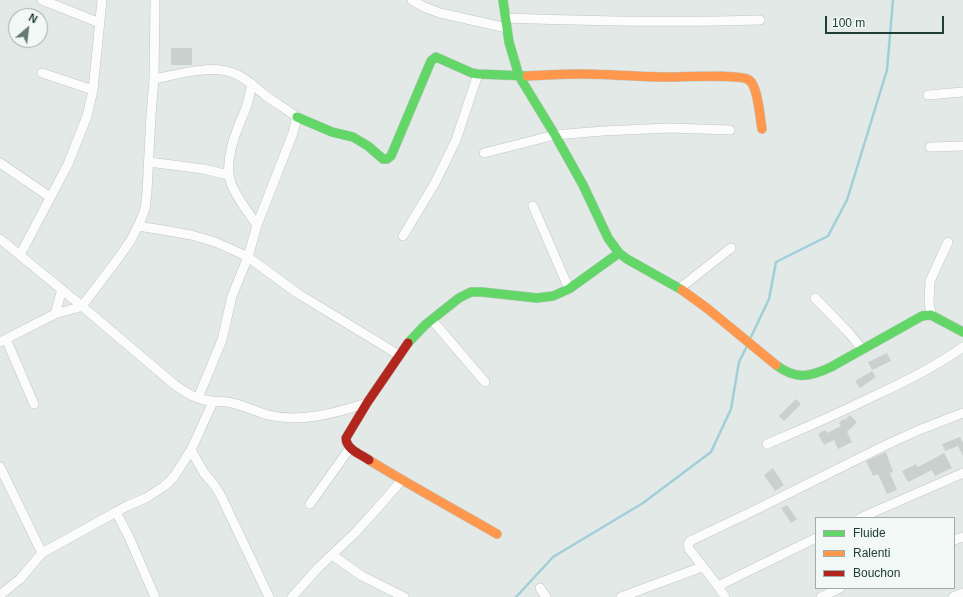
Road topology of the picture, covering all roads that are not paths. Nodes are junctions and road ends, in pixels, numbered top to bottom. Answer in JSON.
{"nodes":[{"id":1,"x":42,"y":0,"type":"edge"},
{"id":2,"x":102,"y":0,"type":"edge"},
{"id":3,"x":155,"y":0,"type":"edge"},
{"id":4,"x":412,"y":0,"type":"edge"},
{"id":5,"x":503,"y":0,"type":"edge"},
{"id":6,"x":506,"y":18,"type":"junction"},
{"id":7,"x":760,"y":20,"type":"dead end"},
{"id":8,"x":100,"y":23,"type":"junction"},
{"id":9,"x":507,"y":28,"type":"junction"},
{"id":10,"x":42,"y":73,"type":"dead end"},
{"id":11,"x":478,"y":74,"type":"junction"},
{"id":12,"x":519,"y":76,"type":"junction"},
{"id":13,"x":154,"y":79,"type":"junction"},
{"id":14,"x":252,"y":84,"type":"junction"},
{"id":15,"x":93,"y":90,"type":"junction"},
{"id":16,"x":963,"y":92,"type":"edge"},
{"id":17,"x":928,"y":95,"type":"dead end"},
{"id":18,"x":297,"y":117,"type":"junction"},
{"id":19,"x":762,"y":129,"type":"dead end"},
{"id":20,"x":730,"y":130,"type":"dead end"},
{"id":21,"x":555,"y":135,"type":"junction"},
{"id":22,"x":963,"y":146,"type":"edge"},
{"id":23,"x":930,"y":147,"type":"dead end"},
{"id":24,"x":484,"y":153,"type":"dead end"},
{"id":25,"x":149,"y":162,"type":"junction"},
{"id":26,"x":0,"y":164,"type":"edge"},
{"id":27,"x":229,"y":175,"type":"junction"},
{"id":28,"x":50,"y":197,"type":"junction"},
{"id":29,"x":533,"y":206,"type":"dead end"},
{"id":30,"x":257,"y":225,"type":"junction"},
{"id":31,"x":138,"y":226,"type":"junction"},
{"id":32,"x":403,"y":236,"type":"dead end"},
{"id":33,"x":0,"y":239,"type":"edge"},
{"id":34,"x":948,"y":242,"type":"dead end"},
{"id":35,"x":731,"y":248,"type":"dead end"},
{"id":36,"x":619,"y":253,"type":"junction"},
{"id":37,"x":20,"y":255,"type":"junction"},
{"id":38,"x":248,"y":257,"type":"junction"},
{"id":39,"x":568,"y":288,"type":"junction"},
{"id":40,"x":680,"y":288,"type":"junction"},
{"id":41,"x":62,"y":289,"type":"junction"},
{"id":42,"x":815,"y":298,"type":"dead end"},
{"id":43,"x":82,"y":306,"type":"junction"},
{"id":44,"x":55,"y":314,"type":"junction"},
{"id":45,"x":931,"y":315,"type":"junction"},
{"id":46,"x":432,"y":320,"type":"junction"},
{"id":47,"x":963,"y":332,"type":"edge"},
{"id":48,"x":3,"y":341,"type":"edge"},
{"id":49,"x":963,"y":347,"type":"edge"},
{"id":50,"x":862,"y":349,"type":"junction"},
{"id":51,"x":399,"y":355,"type":"junction"},
{"id":52,"x":485,"y":382,"type":"dead end"},
{"id":53,"x":198,"y":398,"type":"junction"},
{"id":54,"x":212,"y":402,"type":"junction"},
{"id":55,"x":367,"y":403,"type":"junction"},
{"id":56,"x":34,"y":404,"type":"dead end"},
{"id":57,"x":963,"y":413,"type":"edge"},
{"id":58,"x":767,"y":444,"type":"dead end"},
{"id":59,"x":350,"y":448,"type":"junction"},
{"id":60,"x":191,"y":450,"type":"junction"},
{"id":61,"x":0,"y":467,"type":"edge"},
{"id":62,"x":963,"y":473,"type":"edge"},
{"id":63,"x":402,"y":480,"type":"junction"},
{"id":64,"x":310,"y":504,"type":"dead end"},
{"id":65,"x":116,"y":512,"type":"junction"},
{"id":66,"x":862,"y":517,"type":"edge"},
{"id":67,"x":497,"y":534,"type":"dead end"},
{"id":68,"x":815,"y":538,"type":"edge"},
{"id":69,"x":42,"y":553,"type":"junction"},
{"id":70,"x":332,"y":555,"type":"junction"},
{"id":71,"x":702,"y":567,"type":"junction"},
{"id":72,"x":718,"y":586,"type":"junction"},
{"id":73,"x":540,"y":588,"type":"dead end"},
{"id":74,"x":838,"y":589,"type":"edge"},
{"id":75,"x":963,"y":593,"type":"edge"},
{"id":76,"x":0,"y":595,"type":"edge"},
{"id":77,"x":155,"y":597,"type":"edge"},
{"id":78,"x":269,"y":597,"type":"edge"},
{"id":79,"x":292,"y":597,"type":"edge"},
{"id":80,"x":404,"y":597,"type":"edge"},
{"id":81,"x":546,"y":597,"type":"edge"},
{"id":82,"x":621,"y":597,"type":"edge"},
{"id":83,"x":725,"y":597,"type":"edge"},
{"id":84,"x":821,"y":597,"type":"edge"},
{"id":85,"x":953,"y":597,"type":"edge"}],
"edges":[{"from":1,"to":8,"type":"street"},
{"from":2,"to":8,"type":"street"},
{"from":3,"to":13,"type":"street"},
{"from":4,"to":9,"type":"street"},
{"from":5,"to":6,"type":"street"},
{"from":6,"to":7,"type":"street"},
{"from":6,"to":9,"type":"street"},
{"from":8,"to":15,"type":"street"},
{"from":9,"to":12,"type":"street"},
{"from":10,"to":15,"type":"street"},
{"from":11,"to":12,"type":"street"},
{"from":11,"to":18,"type":"street"},
{"from":11,"to":32,"type":"street"},
{"from":12,"to":19,"type":"street"},
{"from":12,"to":21,"type":"street"},
{"from":13,"to":14,"type":"street"},
{"from":13,"to":25,"type":"street"},
{"from":14,"to":18,"type":"street"},
{"from":14,"to":27,"type":"street"},
{"from":15,"to":28,"type":"street"},
{"from":16,"to":17,"type":"street"},
{"from":18,"to":30,"type":"street"},
{"from":20,"to":21,"type":"street"},
{"from":21,"to":24,"type":"street"},
{"from":21,"to":36,"type":"street"},
{"from":22,"to":23,"type":"street"},
{"from":25,"to":27,"type":"street"},
{"from":25,"to":31,"type":"street"},
{"from":26,"to":28,"type":"street"},
{"from":27,"to":30,"type":"street"},
{"from":28,"to":37,"type":"street"},
{"from":29,"to":39,"type":"street"},
{"from":30,"to":38,"type":"street"},
{"from":31,"to":38,"type":"street"},
{"from":31,"to":43,"type":"street"},
{"from":33,"to":37,"type":"street"},
{"from":34,"to":45,"type":"street"},
{"from":35,"to":40,"type":"street"},
{"from":36,"to":39,"type":"street"},
{"from":36,"to":40,"type":"street"},
{"from":37,"to":41,"type":"street"},
{"from":38,"to":51,"type":"street"},
{"from":38,"to":53,"type":"street"},
{"from":39,"to":46,"type":"street"},
{"from":40,"to":50,"type":"street"},
{"from":41,"to":43,"type":"street"},
{"from":41,"to":44,"type":"street"},
{"from":42,"to":50,"type":"street"},
{"from":43,"to":44,"type":"street"},
{"from":43,"to":53,"type":"street"},
{"from":44,"to":48,"type":"street"},
{"from":45,"to":47,"type":"street"},
{"from":45,"to":50,"type":"street"},
{"from":46,"to":51,"type":"street"},
{"from":46,"to":52,"type":"street"},
{"from":48,"to":56,"type":"street"},
{"from":49,"to":58,"type":"street"},
{"from":51,"to":55,"type":"street"},
{"from":53,"to":54,"type":"street"},
{"from":54,"to":55,"type":"street"},
{"from":54,"to":60,"type":"street"},
{"from":55,"to":59,"type":"street"},
{"from":57,"to":71,"type":"street"},
{"from":59,"to":63,"type":"street"},
{"from":59,"to":64,"type":"street"},
{"from":60,"to":65,"type":"street"},
{"from":60,"to":78,"type":"street"},
{"from":61,"to":69,"type":"street"},
{"from":62,"to":66,"type":"street"},
{"from":63,"to":67,"type":"street"},
{"from":63,"to":70,"type":"street"},
{"from":65,"to":69,"type":"street"},
{"from":65,"to":77,"type":"street"},
{"from":68,"to":72,"type":"street"},
{"from":69,"to":76,"type":"street"},
{"from":70,"to":79,"type":"street"},
{"from":70,"to":80,"type":"street"},
{"from":71,"to":72,"type":"street"},
{"from":71,"to":82,"type":"street"},
{"from":72,"to":83,"type":"street"},
{"from":73,"to":81,"type":"street"},
{"from":74,"to":84,"type":"street"},
{"from":75,"to":85,"type":"street"}]}
